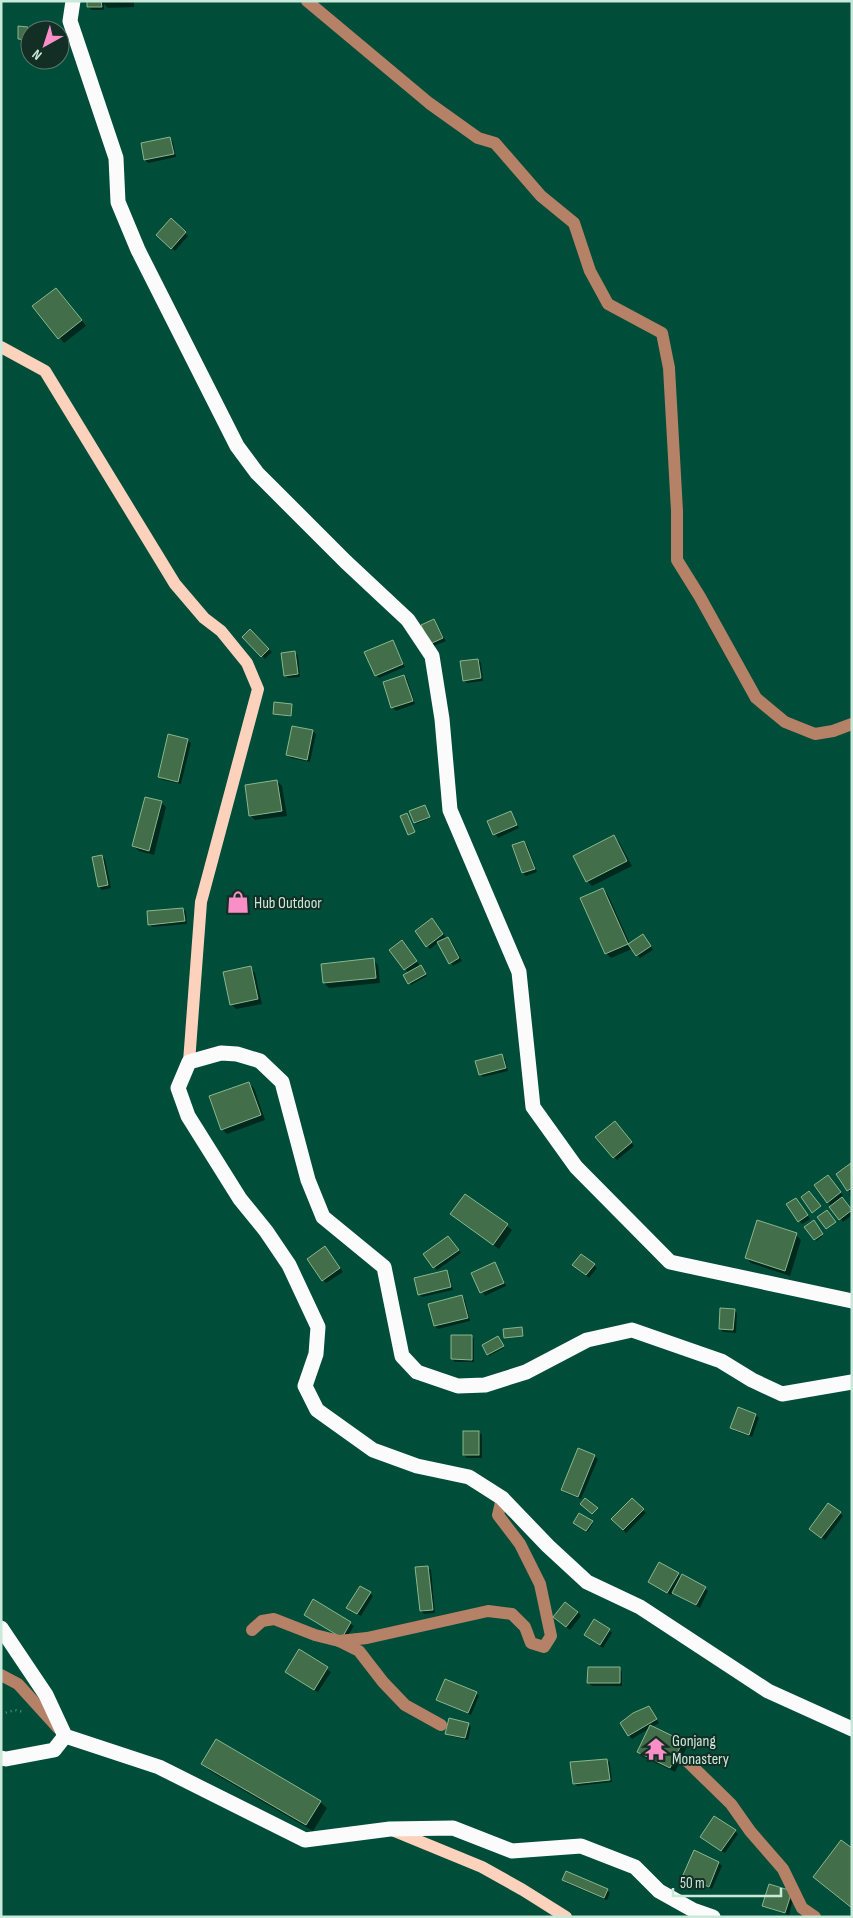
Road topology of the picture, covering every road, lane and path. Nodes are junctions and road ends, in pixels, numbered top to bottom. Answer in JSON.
{"nodes":[{"id":1,"x":73,"y":1,"type":"edge"},
{"id":2,"x":307,"y":1,"type":"edge"},
{"id":3,"x":1,"y":347,"type":"edge"},
{"id":4,"x":852,"y":724,"type":"edge"},
{"id":5,"x":189,"y":1062,"type":"junction"},
{"id":6,"x":852,"y":1301,"type":"edge"},
{"id":7,"x":852,"y":1382,"type":"edge"},
{"id":8,"x":502,"y":1498,"type":"junction"},
{"id":9,"x":1,"y":1628,"type":"edge"},
{"id":10,"x":252,"y":1630,"type":"dead end"},
{"id":11,"x":339,"y":1641,"type":"junction"},
{"id":12,"x":1,"y":1675,"type":"edge"},
{"id":13,"x":441,"y":1725,"type":"dead end"},
{"id":14,"x":852,"y":1729,"type":"edge"},
{"id":15,"x":65,"y":1736,"type":"junction"},
{"id":16,"x":1,"y":1758,"type":"edge"},
{"id":17,"x":687,"y":1761,"type":"dead end"},
{"id":18,"x":390,"y":1829,"type":"junction"},
{"id":19,"x":566,"y":1917,"type":"edge"},
{"id":20,"x":713,"y":1917,"type":"edge"},
{"id":21,"x":815,"y":1917,"type":"edge"}],
"edges":[{"from":1,"to":6,"type":"highway"},
{"from":2,"to":4,"type":"street"},
{"from":3,"to":5,"type":"main road"},
{"from":5,"to":7,"type":"highway"},
{"from":5,"to":8,"type":"highway"},
{"from":8,"to":11,"type":"street"},
{"from":8,"to":14,"type":"highway"},
{"from":9,"to":15,"type":"highway"},
{"from":10,"to":11,"type":"street"},
{"from":11,"to":13,"type":"street"},
{"from":12,"to":15,"type":"street"},
{"from":15,"to":16,"type":"highway"},
{"from":15,"to":18,"type":"highway"},
{"from":17,"to":21,"type":"street"},
{"from":18,"to":19,"type":"main road"},
{"from":18,"to":20,"type":"highway"}]}
